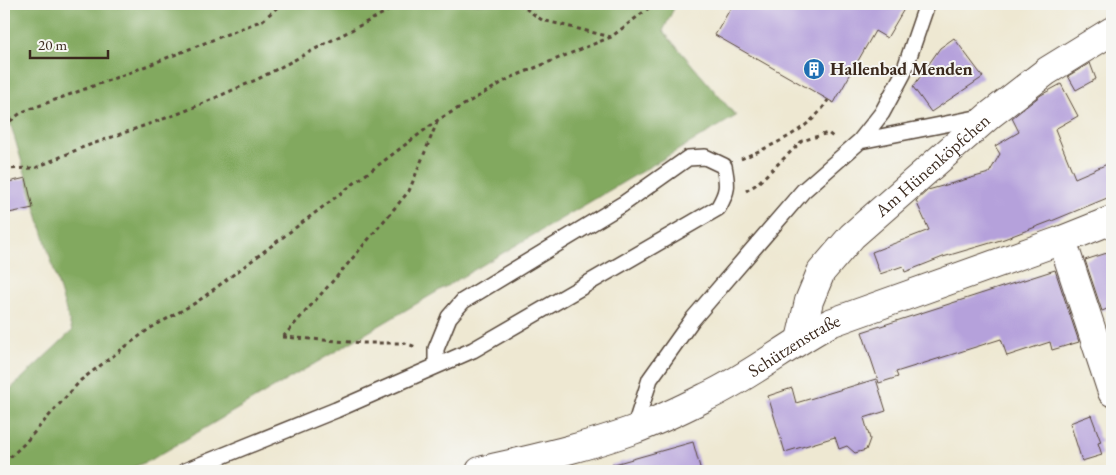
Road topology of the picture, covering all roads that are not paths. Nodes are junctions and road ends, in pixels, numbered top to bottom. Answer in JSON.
{"nodes":[{"id":1,"x":927,"y":4,"type":"edge"},
{"id":2,"x":1112,"y":30,"type":"edge"},
{"id":3,"x":990,"y":115,"type":"junction"},
{"id":4,"x":860,"y":141,"type":"junction"},
{"id":5,"x":1112,"y":220,"type":"edge"},
{"id":6,"x":1062,"y":240,"type":"junction"},
{"id":7,"x":800,"y":340,"type":"junction"},
{"id":8,"x":436,"y":366,"type":"junction"},
{"id":9,"x":1112,"y":392,"type":"edge"},
{"id":10,"x":634,"y":429,"type":"junction"},
{"id":11,"x":185,"y":471,"type":"edge"},
{"id":12,"x":480,"y":471,"type":"edge"}],
"edges":[{"from":1,"to":4,"type":"lane"},
{"from":2,"to":3,"type":"street","name":"Am Hünenköpfchen"},
{"from":3,"to":4,"type":"lane"},
{"from":3,"to":7,"type":"street","name":"Am Hünenköpfchen"},
{"from":4,"to":10,"type":"lane"},
{"from":5,"to":6,"type":"street","name":"Schützenstraße"},
{"from":6,"to":7,"type":"street","name":"Schützenstraße"},
{"from":6,"to":9,"type":"street"},
{"from":7,"to":10,"type":"street","name":"Schützenstraße"},
{"from":8,"to":8,"type":"lane"},
{"from":8,"to":11,"type":"lane"},
{"from":10,"to":12,"type":"street","name":"Schützenstraße"}]}
